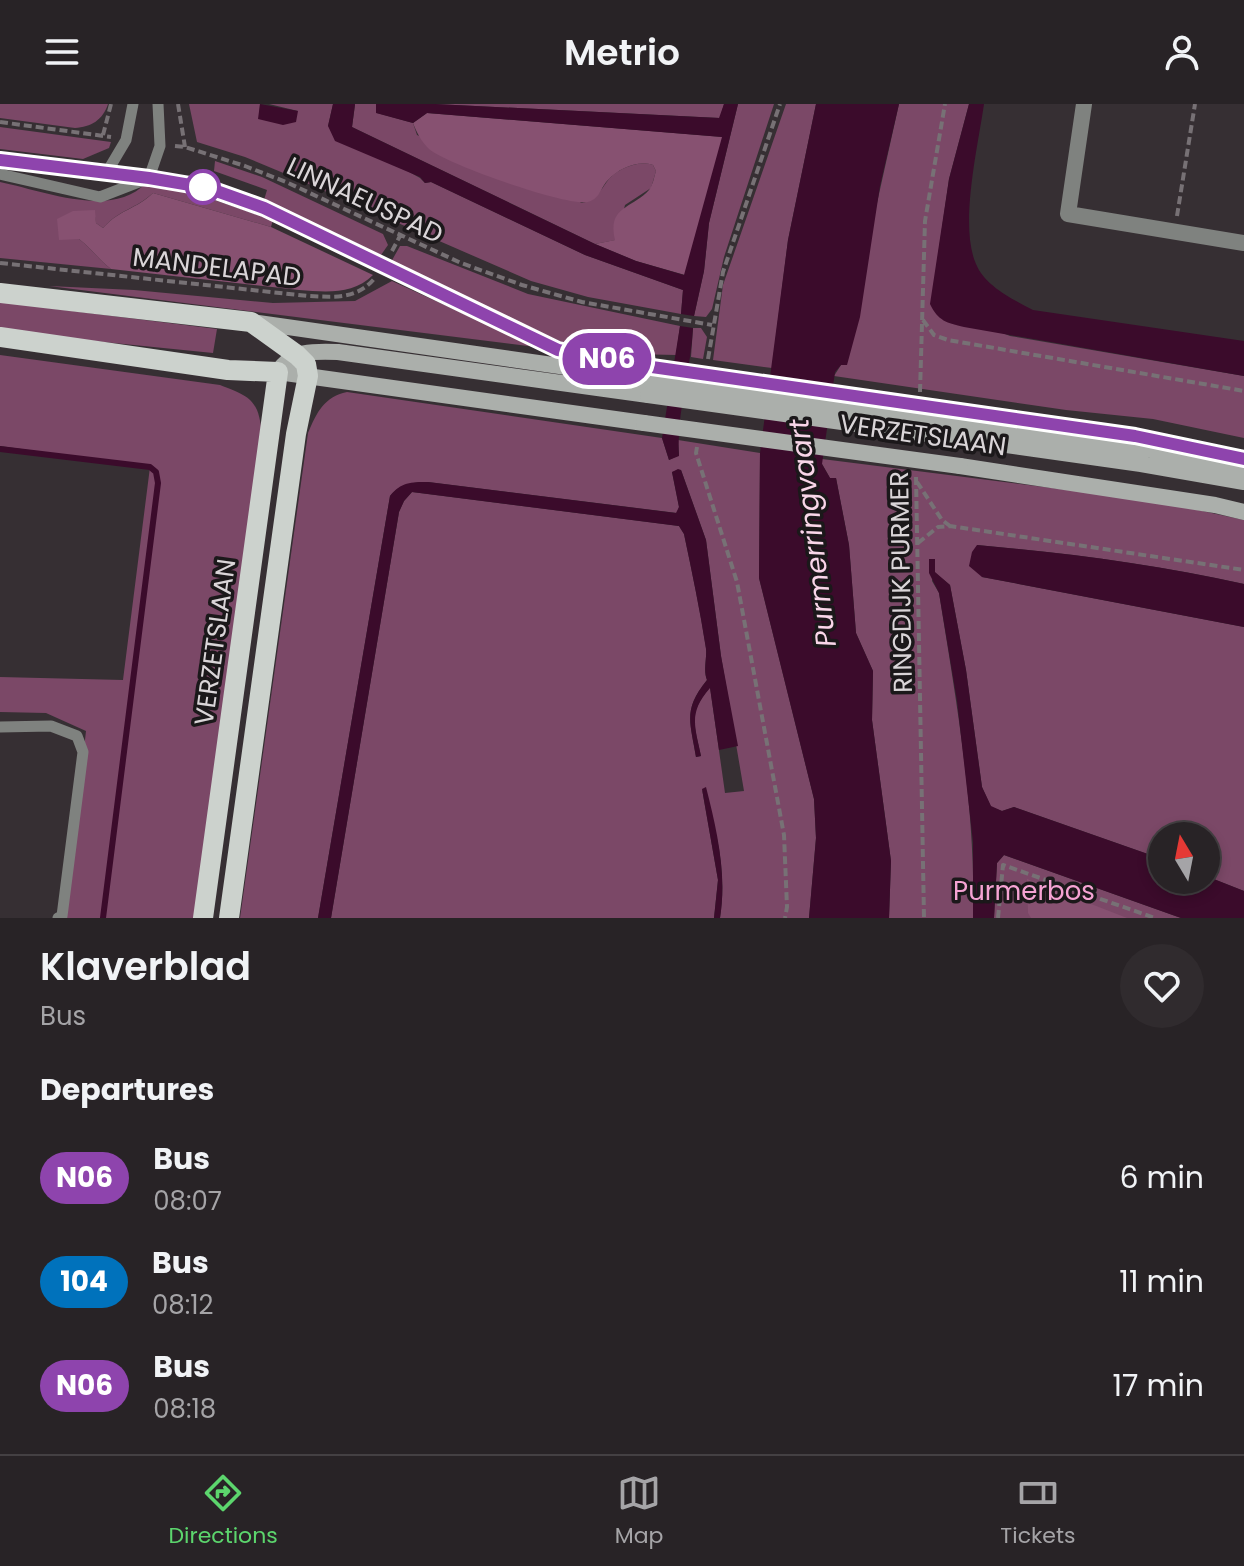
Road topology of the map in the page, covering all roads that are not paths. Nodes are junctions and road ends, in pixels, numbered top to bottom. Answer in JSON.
{"nodes":[{"id":1,"x":133,"y":104,"type":"edge"},
{"id":2,"x":158,"y":104,"type":"edge"},
{"id":3,"x":1084,"y":104,"type":"edge"},
{"id":4,"x":0,"y":160,"type":"edge"},
{"id":5,"x":107,"y":172,"type":"junction"},
{"id":6,"x":0,"y":174,"type":"edge"},
{"id":7,"x":149,"y":178,"type":"junction"},
{"id":8,"x":1244,"y":243,"type":"edge"},
{"id":9,"x":0,"y":293,"type":"edge"},
{"id":10,"x":251,"y":322,"type":"junction"},
{"id":11,"x":0,"y":337,"type":"edge"},
{"id":12,"x":297,"y":355,"type":"junction"},
{"id":13,"x":278,"y":372,"type":"junction"},
{"id":14,"x":308,"y":376,"type":"junction"},
{"id":15,"x":650,"y":380,"type":"junction"},
{"id":16,"x":966,"y":425,"type":"junction"},
{"id":17,"x":1244,"y":459,"type":"edge"},
{"id":18,"x":1244,"y":469,"type":"edge"},
{"id":19,"x":1244,"y":482,"type":"edge"},
{"id":20,"x":1244,"y":512,"type":"edge"},
{"id":21,"x":0,"y":727,"type":"edge"},
{"id":22,"x":58,"y":918,"type":"edge"},
{"id":23,"x":203,"y":918,"type":"edge"},
{"id":24,"x":229,"y":918,"type":"edge"}],
"edges":[{"from":1,"to":5,"type":"lane"},
{"from":2,"to":7,"type":"lane"},
{"from":3,"to":8,"type":"street"},
{"from":4,"to":5,"type":"lane"},
{"from":5,"to":7,"type":"lane"},
{"from":6,"to":7,"type":"lane"},
{"from":7,"to":15,"type":"lane"},
{"from":9,"to":10,"type":"main road","name":"VERZETSLAAN"},
{"from":10,"to":12,"type":"main road","name":"VERZETSLAAN"},
{"from":10,"to":15,"type":"main road","name":"VERZETSLAAN"},
{"from":11,"to":13,"type":"main road","name":"VERZETSLAAN"},
{"from":12,"to":13,"type":"main road"},
{"from":12,"to":14,"type":"main road","name":"VERZETSLAAN"},
{"from":12,"to":15,"type":"main road","name":"VERZETSLAAN"},
{"from":13,"to":14,"type":"main road","name":"VERZETSLAAN"},
{"from":13,"to":23,"type":"main road","name":"VERZETSLAAN"},
{"from":14,"to":20,"type":"main road","name":"VERZETSLAAN","bridge":true},
{"from":14,"to":24,"type":"main road","name":"VERZETSLAAN"},
{"from":15,"to":16,"type":"main road","name":"VERZETSLAAN","bridge":true},
{"from":15,"to":16,"type":"lane","name":"VERZETSLAAN","bridge":true},
{"from":16,"to":17,"type":"lane","name":"VERZETSLAAN"},
{"from":16,"to":18,"type":"main road","name":"VERZETSLAAN"},
{"from":16,"to":19,"type":"main road","name":"VERZETSLAAN"},
{"from":21,"to":22,"type":"lane"}]}
